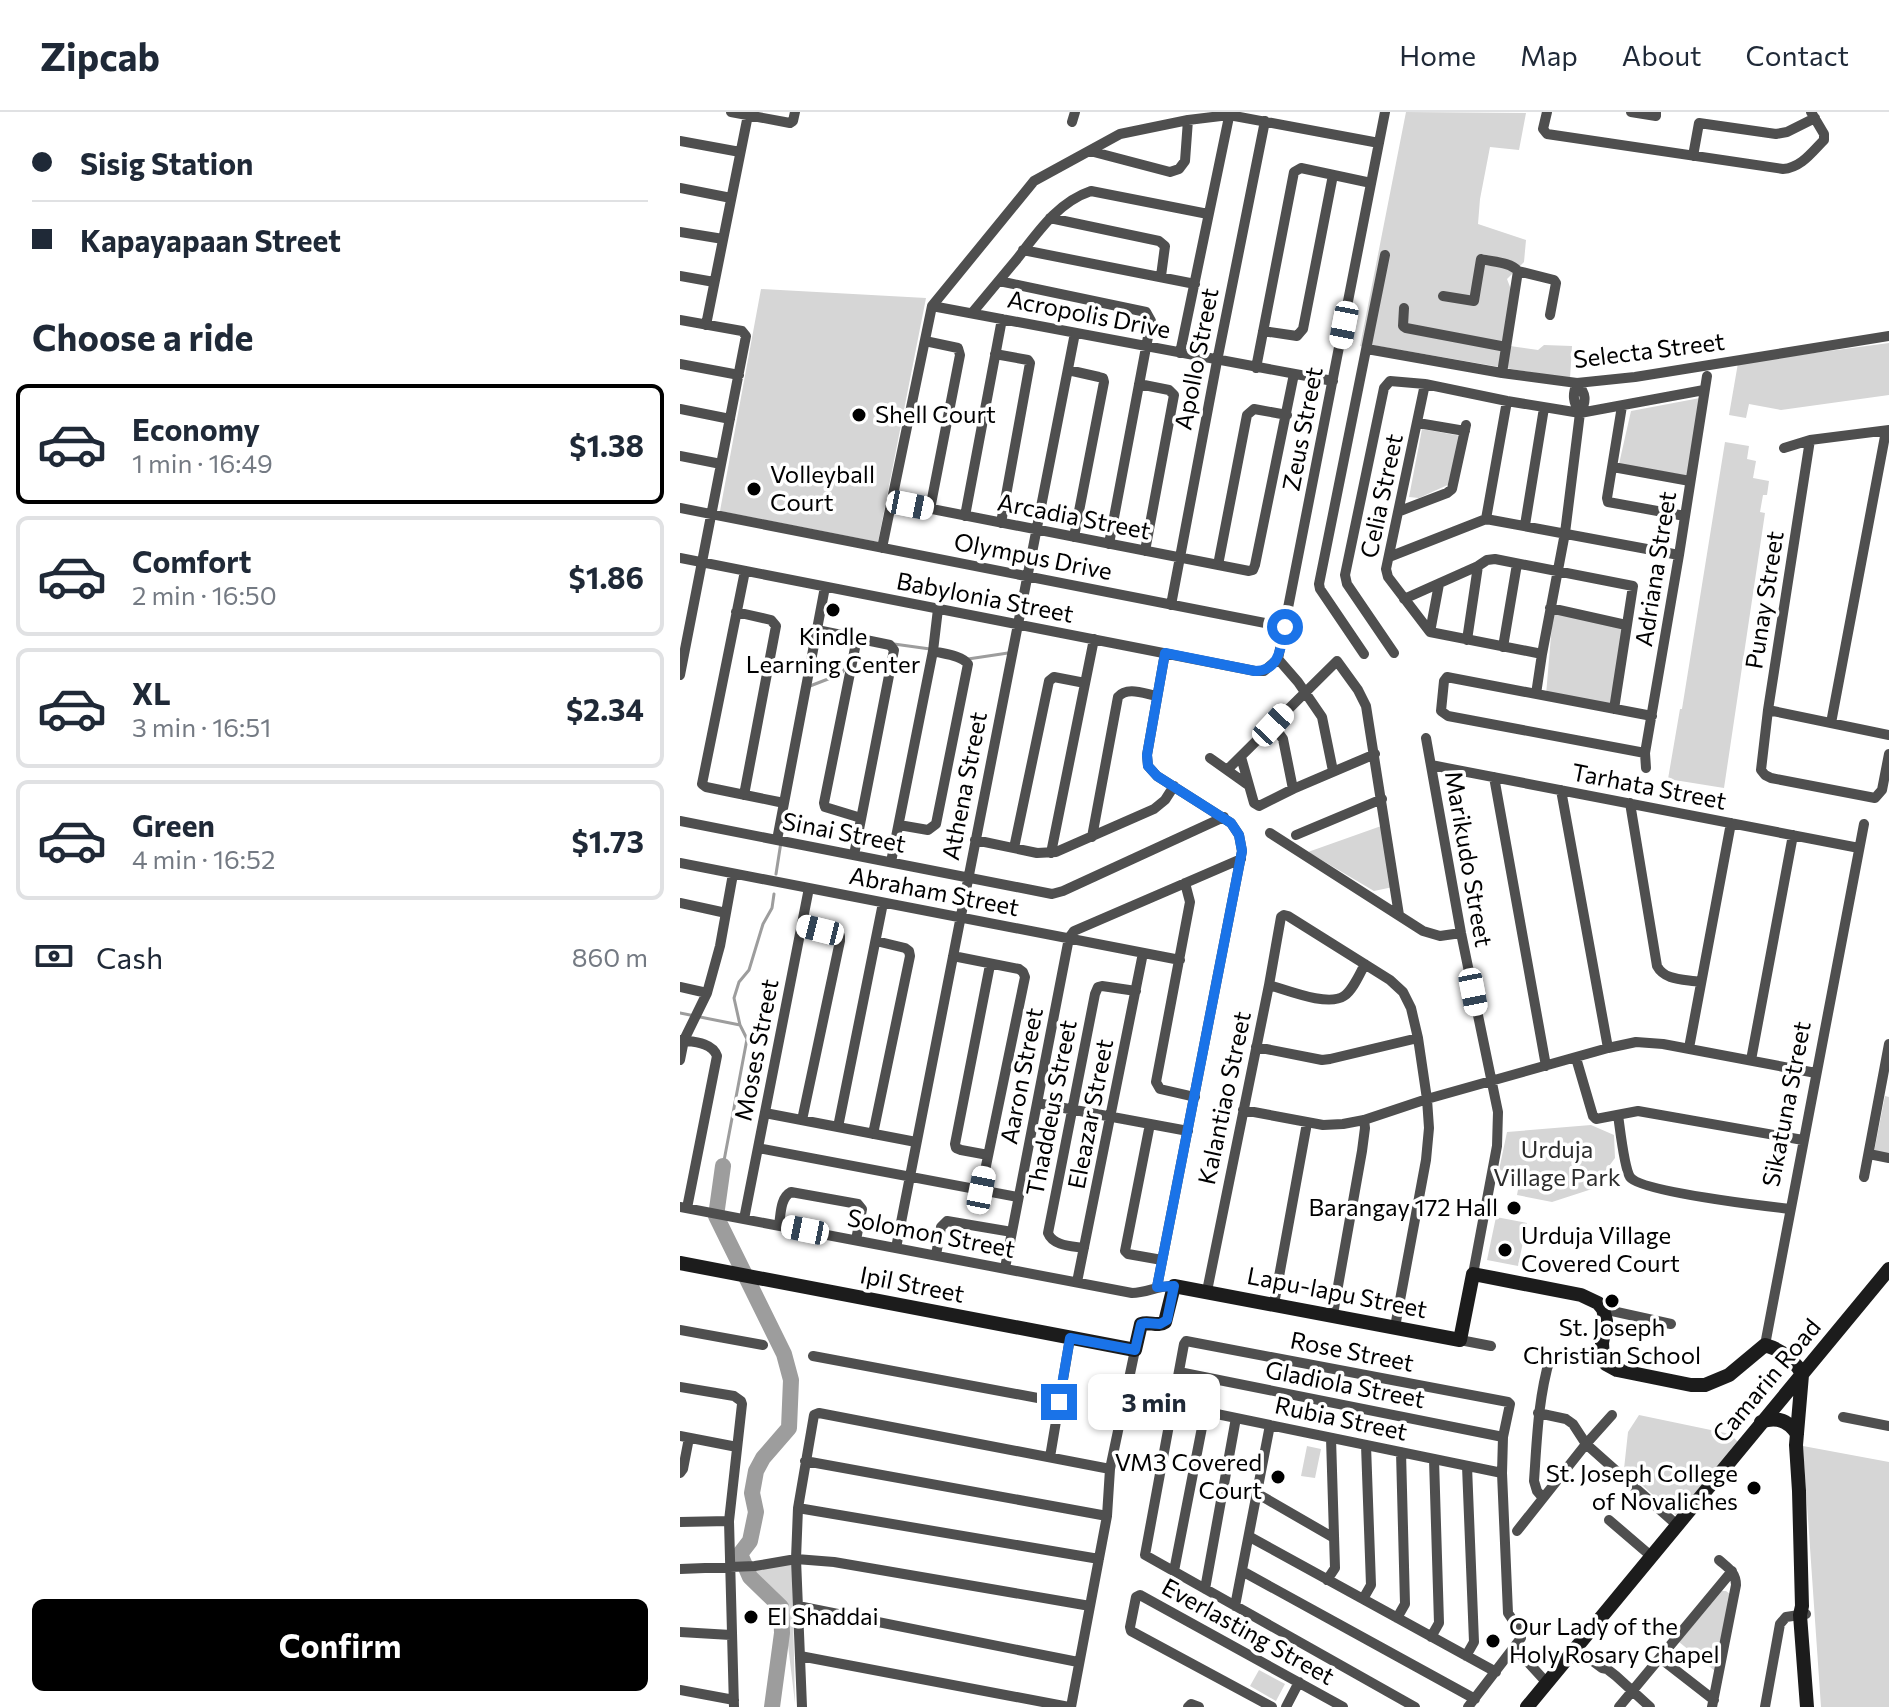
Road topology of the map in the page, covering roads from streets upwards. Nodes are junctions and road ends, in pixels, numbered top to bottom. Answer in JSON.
{"nodes":[{"id":1,"x":731,"y":112,"type":"edge"},
{"id":2,"x":1385,"y":112,"type":"edge"},
{"id":3,"x":1547,"y":112,"type":"edge"},
{"id":4,"x":1631,"y":112,"type":"edge"},
{"id":5,"x":1656,"y":112,"type":"edge"},
{"id":6,"x":1229,"y":113,"type":"edge"},
{"id":7,"x":748,"y":115,"type":"junction"},
{"id":8,"x":1813,"y":115,"type":"edge"},
{"id":9,"x":794,"y":117,"type":"edge"},
{"id":10,"x":1188,"y":120,"type":"junction"},
{"id":11,"x":1265,"y":121,"type":"junction"},
{"id":12,"x":680,"y":141,"type":"edge"},
{"id":13,"x":1379,"y":143,"type":"junction"},
{"id":14,"x":1090,"y":151,"type":"junction"},
{"id":15,"x":740,"y":152,"type":"junction"},
{"id":16,"x":1693,"y":156,"type":"junction"},
{"id":17,"x":1333,"y":175,"type":"junction"},
{"id":18,"x":1371,"y":183,"type":"junction"},
{"id":19,"x":680,"y":188,"type":"edge"},
{"id":20,"x":731,"y":198,"type":"junction"},
{"id":21,"x":1208,"y":214,"type":"junction"},
{"id":22,"x":1050,"y":218,"type":"junction"},
{"id":23,"x":680,"y":232,"type":"edge"},
{"id":24,"x":723,"y":239,"type":"junction"},
{"id":25,"x":1023,"y":250,"type":"junction"},
{"id":26,"x":1385,"y":255,"type":"dead end"},
{"id":27,"x":1518,"y":271,"type":"junction"},
{"id":28,"x":680,"y":276,"type":"edge"},
{"id":29,"x":1161,"y":276,"type":"junction"},
{"id":30,"x":999,"y":281,"type":"junction"},
{"id":31,"x":714,"y":282,"type":"junction"},
{"id":32,"x":1195,"y":284,"type":"junction"},
{"id":33,"x":1443,"y":296,"type":"dead end"},
{"id":34,"x":932,"y":306,"type":"junction"},
{"id":35,"x":1404,"y":308,"type":"dead end"},
{"id":36,"x":972,"y":313,"type":"junction"},
{"id":37,"x":1550,"y":315,"type":"dead end"},
{"id":38,"x":1002,"y":319,"type":"junction"},
{"id":39,"x":680,"y":320,"type":"edge"},
{"id":40,"x":706,"y":325,"type":"junction"},
{"id":41,"x":1263,"y":331,"type":"junction"},
{"id":42,"x":1075,"y":333,"type":"junction"},
{"id":43,"x":1889,"y":336,"type":"edge"},
{"id":44,"x":925,"y":341,"type":"junction"},
{"id":45,"x":1146,"y":346,"type":"junction"},
{"id":46,"x":1506,"y":347,"type":"junction"},
{"id":47,"x":1367,"y":349,"type":"junction"},
{"id":48,"x":1180,"y":353,"type":"junction"},
{"id":49,"x":995,"y":354,"type":"junction"},
{"id":50,"x":1217,"y":361,"type":"junction"},
{"id":51,"x":680,"y":364,"type":"edge"},
{"id":52,"x":1256,"y":368,"type":"junction"},
{"id":53,"x":1068,"y":370,"type":"junction"},
{"id":54,"x":1502,"y":373,"type":"junction"},
{"id":55,"x":1294,"y":374,"type":"junction"},
{"id":56,"x":739,"y":375,"type":"junction"},
{"id":57,"x":1707,"y":376,"type":"dead end"},
{"id":58,"x":1333,"y":381,"type":"junction"},
{"id":59,"x":1577,"y":383,"type":"junction"},
{"id":60,"x":1139,"y":384,"type":"junction"},
{"id":61,"x":1425,"y":384,"type":"junction"},
{"id":62,"x":1704,"y":390,"type":"junction"},
{"id":63,"x":1507,"y":401,"type":"junction"},
{"id":64,"x":1622,"y":406,"type":"junction"},
{"id":65,"x":1544,"y":408,"type":"junction"},
{"id":66,"x":680,"y":409,"type":"edge"},
{"id":67,"x":1580,"y":413,"type":"junction"},
{"id":68,"x":1287,"y":415,"type":"junction"},
{"id":69,"x":730,"y":419,"type":"junction"},
{"id":70,"x":1418,"y":423,"type":"junction"},
{"id":71,"x":1887,"y":430,"type":"edge"},
{"id":72,"x":1810,"y":440,"type":"junction"},
{"id":73,"x":1784,"y":448,"type":"dead end"},
{"id":74,"x":680,"y":456,"type":"edge"},
{"id":75,"x":721,"y":464,"type":"junction"},
{"id":76,"x":1613,"y":467,"type":"junction"},
{"id":77,"x":1690,"y":481,"type":"junction"},
{"id":78,"x":891,"y":501,"type":"junction"},
{"id":79,"x":680,"y":508,"type":"edge"},
{"id":80,"x":930,"y":509,"type":"junction"},
{"id":81,"x":1400,"y":511,"type":"junction"},
{"id":82,"x":711,"y":515,"type":"junction"},
{"id":83,"x":965,"y":516,"type":"junction"},
{"id":84,"x":1685,"y":516,"type":"junction"},
{"id":85,"x":1486,"y":519,"type":"junction"},
{"id":86,"x":1001,"y":523,"type":"junction"},
{"id":87,"x":1525,"y":525,"type":"junction"},
{"id":88,"x":1036,"y":530,"type":"junction"},
{"id":89,"x":1565,"y":533,"type":"junction"},
{"id":90,"x":1074,"y":537,"type":"junction"},
{"id":91,"x":1109,"y":544,"type":"junction"},
{"id":92,"x":882,"y":548,"type":"junction"},
{"id":93,"x":1145,"y":551,"type":"junction"},
{"id":94,"x":1679,"y":555,"type":"junction"},
{"id":95,"x":1389,"y":557,"type":"junction"},
{"id":96,"x":680,"y":558,"type":"edge"},
{"id":97,"x":1179,"y":558,"type":"junction"},
{"id":98,"x":702,"y":563,"type":"junction"},
{"id":99,"x":1517,"y":564,"type":"junction"},
{"id":100,"x":1218,"y":565,"type":"junction"},
{"id":101,"x":1478,"y":566,"type":"junction"},
{"id":102,"x":745,"y":571,"type":"junction"},
{"id":103,"x":1557,"y":571,"type":"junction"},
{"id":104,"x":1027,"y":576,"type":"junction"},
{"id":105,"x":1439,"y":584,"type":"junction"},
{"id":106,"x":825,"y":587,"type":"junction"},
{"id":107,"x":1404,"y":599,"type":"junction"},
{"id":108,"x":1171,"y":605,"type":"junction"},
{"id":109,"x":1550,"y":608,"type":"junction"},
{"id":110,"x":938,"y":609,"type":"junction"},
{"id":111,"x":736,"y":612,"type":"junction"},
{"id":112,"x":1017,"y":624,"type":"junction"},
{"id":113,"x":1626,"y":625,"type":"junction"},
{"id":114,"x":1285,"y":627,"type":"junction"},
{"id":115,"x":817,"y":630,"type":"junction"},
{"id":116,"x":1430,"y":632,"type":"junction"},
{"id":117,"x":857,"y":638,"type":"junction"},
{"id":118,"x":1094,"y":639,"type":"junction"},
{"id":119,"x":1467,"y":640,"type":"junction"},
{"id":120,"x":1503,"y":647,"type":"junction"},
{"id":121,"x":933,"y":651,"type":"junction"},
{"id":122,"x":1165,"y":653,"type":"junction"},
{"id":123,"x":1394,"y":653,"type":"dead end"},
{"id":124,"x":1364,"y":654,"type":"dead end"},
{"id":125,"x":1542,"y":654,"type":"junction"},
{"id":126,"x":1278,"y":659,"type":"junction"},
{"id":127,"x":680,"y":675,"type":"edge"},
{"id":128,"x":1085,"y":683,"type":"junction"},
{"id":129,"x":1304,"y":691,"type":"junction"},
{"id":130,"x":1536,"y":694,"type":"junction"},
{"id":131,"x":1157,"y":696,"type":"junction"},
{"id":132,"x":1614,"y":709,"type":"junction"},
{"id":133,"x":1768,"y":710,"type":"junction"},
{"id":134,"x":1652,"y":716,"type":"junction"},
{"id":135,"x":1831,"y":723,"type":"junction"},
{"id":136,"x":1273,"y":725,"type":"junction"},
{"id":137,"x":1889,"y":735,"type":"edge"},
{"id":138,"x":1426,"y":738,"type":"dead end"},
{"id":139,"x":1645,"y":753,"type":"junction"},
{"id":140,"x":1375,"y":754,"type":"junction"},
{"id":141,"x":1889,"y":754,"type":"edge"},
{"id":142,"x":1241,"y":757,"type":"junction"},
{"id":143,"x":1210,"y":758,"type":"dead end"},
{"id":144,"x":1431,"y":765,"type":"junction"},
{"id":145,"x":1646,"y":768,"type":"dead end"},
{"id":146,"x":1227,"y":770,"type":"junction"},
{"id":147,"x":1333,"y":771,"type":"junction"},
{"id":148,"x":1494,"y":777,"type":"junction"},
{"id":149,"x":1248,"y":785,"type":"junction"},
{"id":150,"x":1174,"y":786,"type":"junction"},
{"id":151,"x":1293,"y":789,"type":"junction"},
{"id":152,"x":1561,"y":790,"type":"junction"},
{"id":153,"x":744,"y":795,"type":"junction"},
{"id":154,"x":1382,"y":799,"type":"junction"},
{"id":155,"x":784,"y":803,"type":"junction"},
{"id":156,"x":1630,"y":803,"type":"junction"},
{"id":157,"x":1224,"y":817,"type":"junction"},
{"id":158,"x":861,"y":818,"type":"junction"},
{"id":159,"x":680,"y":821,"type":"edge"},
{"id":160,"x":1731,"y":823,"type":"junction"},
{"id":161,"x":1864,"y":824,"type":"dead end"},
{"id":162,"x":899,"y":825,"type":"junction"},
{"id":163,"x":1270,"y":833,"type":"dead end"},
{"id":164,"x":1296,"y":835,"type":"dead end"},
{"id":165,"x":1793,"y":835,"type":"junction"},
{"id":166,"x":1092,"y":837,"type":"junction"},
{"id":167,"x":777,"y":840,"type":"junction"},
{"id":168,"x":975,"y":840,"type":"junction"},
{"id":169,"x":1014,"y":848,"type":"junction"},
{"id":170,"x":1859,"y":848,"type":"junction"},
{"id":171,"x":1051,"y":853,"type":"junction"},
{"id":172,"x":854,"y":855,"type":"junction"},
{"id":173,"x":1241,"y":859,"type":"junction"},
{"id":174,"x":891,"y":862,"type":"junction"},
{"id":175,"x":680,"y":863,"type":"edge"},
{"id":176,"x":733,"y":874,"type":"junction"},
{"id":177,"x":968,"y":877,"type":"junction"},
{"id":178,"x":1185,"y":883,"type":"junction"},
{"id":179,"x":809,"y":888,"type":"junction"},
{"id":180,"x":680,"y":903,"type":"edge"},
{"id":181,"x":883,"y":903,"type":"junction"},
{"id":182,"x":726,"y":913,"type":"junction"},
{"id":183,"x":1399,"y":915,"type":"junction"},
{"id":184,"x":960,"y":918,"type":"junction"},
{"id":185,"x":802,"y":925,"type":"junction"},
{"id":186,"x":1461,"y":933,"type":"junction"},
{"id":187,"x":1069,"y":938,"type":"junction"},
{"id":188,"x":876,"y":941,"type":"junction"},
{"id":189,"x":1143,"y":953,"type":"junction"},
{"id":190,"x":953,"y":956,"type":"junction"},
{"id":191,"x":1180,"y":960,"type":"junction"},
{"id":192,"x":1365,"y":964,"type":"junction"},
{"id":193,"x":990,"y":965,"type":"junction"},
{"id":194,"x":1700,"y":982,"type":"junction"},
{"id":195,"x":1269,"y":985,"type":"junction"},
{"id":196,"x":680,"y":987,"type":"edge"},
{"id":197,"x":1136,"y":991,"type":"junction"},
{"id":198,"x":707,"y":993,"type":"junction"},
{"id":199,"x":1418,"y":1038,"type":"junction"},
{"id":200,"x":682,"y":1040,"type":"edge"},
{"id":201,"x":1889,"y":1044,"type":"edge"},
{"id":202,"x":1256,"y":1047,"type":"junction"},
{"id":203,"x":1608,"y":1048,"type":"junction"},
{"id":204,"x":1689,"y":1048,"type":"junction"},
{"id":205,"x":1576,"y":1058,"type":"junction"},
{"id":206,"x":680,"y":1060,"type":"edge"},
{"id":207,"x":1751,"y":1060,"type":"junction"},
{"id":208,"x":1546,"y":1066,"type":"junction"},
{"id":209,"x":1816,"y":1073,"type":"junction"},
{"id":210,"x":1491,"y":1081,"type":"junction"},
{"id":211,"x":1885,"y":1092,"type":"edge"},
{"id":212,"x":1195,"y":1097,"type":"junction"},
{"id":213,"x":1427,"y":1099,"type":"junction"},
{"id":214,"x":1037,"y":1103,"type":"junction"},
{"id":215,"x":1072,"y":1110,"type":"junction"},
{"id":216,"x":1243,"y":1110,"type":"junction"},
{"id":217,"x":765,"y":1113,"type":"junction"},
{"id":218,"x":1618,"y":1115,"type":"junction"},
{"id":219,"x":1111,"y":1117,"type":"junction"},
{"id":220,"x":802,"y":1120,"type":"junction"},
{"id":221,"x":1364,"y":1120,"type":"junction"},
{"id":222,"x":1307,"y":1123,"type":"junction"},
{"id":223,"x":1150,"y":1124,"type":"junction"},
{"id":224,"x":838,"y":1127,"type":"junction"},
{"id":225,"x":1188,"y":1131,"type":"junction"},
{"id":226,"x":873,"y":1134,"type":"junction"},
{"id":227,"x":1803,"y":1140,"type":"junction"},
{"id":228,"x":916,"y":1142,"type":"junction"},
{"id":229,"x":758,"y":1148,"type":"junction"},
{"id":230,"x":1869,"y":1154,"type":"junction"},
{"id":231,"x":988,"y":1155,"type":"junction"},
{"id":232,"x":1889,"y":1158,"type":"edge"},
{"id":233,"x":910,"y":1176,"type":"junction"},
{"id":234,"x":1864,"y":1177,"type":"dead end"},
{"id":235,"x":981,"y":1190,"type":"junction"},
{"id":236,"x":1018,"y":1197,"type":"junction"},
{"id":237,"x":684,"y":1207,"type":"edge"},
{"id":238,"x":1790,"y":1209,"type":"junction"},
{"id":239,"x":744,"y":1219,"type":"junction"},
{"id":240,"x":779,"y":1225,"type":"junction"},
{"id":241,"x":1012,"y":1232,"type":"junction"},
{"id":242,"x":856,"y":1240,"type":"junction"},
{"id":243,"x":896,"y":1248,"type":"junction"},
{"id":244,"x":1084,"y":1248,"type":"junction"},
{"id":245,"x":936,"y":1255,"type":"junction"},
{"id":246,"x":1162,"y":1260,"type":"junction"},
{"id":247,"x":680,"y":1263,"type":"edge"},
{"id":248,"x":1005,"y":1268,"type":"junction"},
{"id":249,"x":1889,"y":1269,"type":"edge"},
{"id":250,"x":1473,"y":1274,"type":"junction"},
{"id":251,"x":1077,"y":1282,"type":"junction"},
{"id":252,"x":1174,"y":1286,"type":"junction"},
{"id":253,"x":1157,"y":1287,"type":"junction"},
{"id":254,"x":1207,"y":1291,"type":"junction"},
{"id":255,"x":1274,"y":1304,"type":"junction"},
{"id":256,"x":1603,"y":1309,"type":"junction"},
{"id":257,"x":1333,"y":1314,"type":"junction"},
{"id":258,"x":1671,"y":1324,"type":"dead end"},
{"id":259,"x":1395,"y":1327,"type":"junction"},
{"id":260,"x":680,"y":1330,"type":"edge"},
{"id":261,"x":1070,"y":1338,"type":"junction"},
{"id":262,"x":1460,"y":1340,"type":"junction"},
{"id":263,"x":763,"y":1345,"type":"dead end"},
{"id":264,"x":1765,"y":1345,"type":"junction"},
{"id":265,"x":1491,"y":1346,"type":"dead end"},
{"id":266,"x":1135,"y":1350,"type":"junction"},
{"id":267,"x":813,"y":1356,"type":"dead end"},
{"id":268,"x":1550,"y":1358,"type":"dead end"},
{"id":269,"x":1179,"y":1372,"type":"junction"},
{"id":270,"x":1802,"y":1374,"type":"junction"},
{"id":271,"x":680,"y":1387,"type":"edge"},
{"id":272,"x":1059,"y":1402,"type":"junction"},
{"id":273,"x":1173,"y":1405,"type":"junction"},
{"id":274,"x":1205,"y":1412,"type":"junction"},
{"id":275,"x":1538,"y":1413,"type":"junction"},
{"id":276,"x":1612,"y":1415,"type":"dead end"},
{"id":277,"x":1765,"y":1417,"type":"junction"},
{"id":278,"x":1843,"y":1417,"type":"dead end"},
{"id":279,"x":1236,"y":1418,"type":"junction"},
{"id":280,"x":1270,"y":1425,"type":"junction"},
{"id":281,"x":1889,"y":1426,"type":"edge"},
{"id":282,"x":1797,"y":1428,"type":"junction"},
{"id":283,"x":685,"y":1437,"type":"edge"},
{"id":284,"x":1503,"y":1437,"type":"junction"},
{"id":285,"x":1331,"y":1438,"type":"junction"},
{"id":286,"x":1586,"y":1444,"type":"junction"},
{"id":287,"x":1366,"y":1445,"type":"junction"},
{"id":288,"x":737,"y":1447,"type":"junction"},
{"id":289,"x":1401,"y":1452,"type":"junction"},
{"id":290,"x":1050,"y":1457,"type":"junction"},
{"id":291,"x":1434,"y":1459,"type":"junction"},
{"id":292,"x":805,"y":1461,"type":"junction"},
{"id":293,"x":1467,"y":1466,"type":"junction"},
{"id":294,"x":1110,"y":1469,"type":"junction"},
{"id":295,"x":680,"y":1473,"type":"edge"},
{"id":296,"x":1502,"y":1473,"type":"junction"},
{"id":297,"x":1258,"y":1494,"type":"junction"},
{"id":298,"x":1543,"y":1498,"type":"junction"},
{"id":299,"x":798,"y":1508,"type":"junction"},
{"id":300,"x":1107,"y":1516,"type":"junction"},
{"id":301,"x":1609,"y":1520,"type":"dead end"},
{"id":302,"x":729,"y":1521,"type":"junction"},
{"id":303,"x":680,"y":1522,"type":"edge"},
{"id":304,"x":1677,"y":1525,"type":"junction"},
{"id":305,"x":1517,"y":1531,"type":"dead end"},
{"id":306,"x":1250,"y":1537,"type":"junction"},
{"id":307,"x":1334,"y":1538,"type":"junction"},
{"id":308,"x":1651,"y":1556,"type":"junction"},
{"id":309,"x":796,"y":1559,"type":"junction"},
{"id":310,"x":1099,"y":1559,"type":"junction"},
{"id":311,"x":1719,"y":1560,"type":"dead end"},
{"id":312,"x":734,"y":1568,"type":"junction"},
{"id":313,"x":680,"y":1569,"type":"edge"},
{"id":314,"x":1174,"y":1571,"type":"junction"},
{"id":315,"x":1242,"y":1571,"type":"junction"},
{"id":316,"x":1732,"y":1571,"type":"junction"},
{"id":317,"x":1327,"y":1580,"type":"junction"},
{"id":318,"x":1205,"y":1589,"type":"junction"},
{"id":319,"x":1363,"y":1599,"type":"junction"},
{"id":320,"x":798,"y":1606,"type":"junction"},
{"id":321,"x":1090,"y":1606,"type":"junction"},
{"id":322,"x":1235,"y":1606,"type":"junction"},
{"id":323,"x":1802,"y":1612,"type":"junction"},
{"id":324,"x":1397,"y":1618,"type":"junction"},
{"id":325,"x":680,"y":1632,"type":"edge"},
{"id":326,"x":731,"y":1635,"type":"junction"},
{"id":327,"x":1431,"y":1637,"type":"junction"},
{"id":328,"x":1515,"y":1648,"type":"junction"},
{"id":329,"x":1575,"y":1648,"type":"junction"},
{"id":330,"x":800,"y":1656,"type":"junction"},
{"id":331,"x":1466,"y":1656,"type":"junction"},
{"id":332,"x":1660,"y":1658,"type":"junction"},
{"id":333,"x":1078,"y":1662,"type":"junction"},
{"id":334,"x":1496,"y":1672,"type":"junction"},
{"id":335,"x":1299,"y":1682,"type":"junction"},
{"id":336,"x":1546,"y":1684,"type":"junction"},
{"id":337,"x":680,"y":1690,"type":"edge"},
{"id":338,"x":1632,"y":1692,"type":"junction"},
{"id":339,"x":1472,"y":1703,"type":"edge"},
{"id":340,"x":734,"y":1704,"type":"edge"},
{"id":341,"x":1713,"y":1704,"type":"edge"},
{"id":342,"x":803,"y":1707,"type":"edge"},
{"id":343,"x":1070,"y":1707,"type":"edge"},
{"id":344,"x":1188,"y":1707,"type":"edge"},
{"id":345,"x":1199,"y":1707,"type":"edge"},
{"id":346,"x":1272,"y":1707,"type":"edge"},
{"id":347,"x":1286,"y":1707,"type":"edge"},
{"id":348,"x":1343,"y":1707,"type":"edge"},
{"id":349,"x":1415,"y":1707,"type":"edge"},
{"id":350,"x":1527,"y":1707,"type":"edge"},
{"id":351,"x":1619,"y":1707,"type":"edge"},
{"id":352,"x":1650,"y":1707,"type":"edge"},
{"id":353,"x":1765,"y":1707,"type":"edge"},
{"id":354,"x":1807,"y":1707,"type":"edge"},
{"id":355,"x":1816,"y":1707,"type":"edge"}],
"edges":[{"from":1,"to":7,"type":"street"},
{"from":2,"to":13,"type":"street","name":"Zeus Street"},
{"from":3,"to":16,"type":"street"},
{"from":4,"to":5,"type":"street"},
{"from":6,"to":10,"type":"street"},
{"from":6,"to":11,"type":"street"},
{"from":6,"to":21,"type":"street"},
{"from":7,"to":9,"type":"street"},
{"from":7,"to":15,"type":"street"},
{"from":8,"to":16,"type":"street"},
{"from":8,"to":16,"type":"street"},
{"from":10,"to":14,"type":"street"},
{"from":10,"to":14,"type":"street"},
{"from":11,"to":13,"type":"street"},
{"from":11,"to":50,"type":"street","name":"Apollo Street"},
{"from":12,"to":15,"type":"street"},
{"from":13,"to":18,"type":"street","name":"Zeus Street"},
{"from":14,"to":34,"type":"street"},
{"from":15,"to":20,"type":"street"},
{"from":17,"to":18,"type":"street"},
{"from":17,"to":41,"type":"street"},
{"from":17,"to":41,"type":"street"},
{"from":18,"to":58,"type":"street","name":"Zeus Street"},
{"from":19,"to":20,"type":"street"},
{"from":20,"to":24,"type":"street"},
{"from":21,"to":22,"type":"street"},
{"from":21,"to":32,"type":"street"},
{"from":22,"to":25,"type":"street"},
{"from":22,"to":29,"type":"street"},
{"from":23,"to":24,"type":"street"},
{"from":24,"to":31,"type":"street"},
{"from":25,"to":29,"type":"street"},
{"from":25,"to":30,"type":"street"},
{"from":26,"to":47,"type":"street"},
{"from":27,"to":33,"type":"street"},
{"from":27,"to":37,"type":"street"},
{"from":27,"to":46,"type":"street"},
{"from":28,"to":31,"type":"street"},
{"from":29,"to":32,"type":"street"},
{"from":30,"to":36,"type":"street"},
{"from":30,"to":45,"type":"street"},
{"from":31,"to":40,"type":"street"},
{"from":32,"to":48,"type":"street"},
{"from":34,"to":36,"type":"street","name":"Acropolis Drive"},
{"from":34,"to":44,"type":"street"},
{"from":35,"to":46,"type":"street"},
{"from":36,"to":38,"type":"street","name":"Acropolis Drive"},
{"from":38,"to":42,"type":"street","name":"Acropolis Drive"},
{"from":38,"to":49,"type":"street"},
{"from":39,"to":40,"type":"street"},
{"from":40,"to":56,"type":"street"},
{"from":41,"to":52,"type":"street"},
{"from":42,"to":45,"type":"street","name":"Acropolis Drive"},
{"from":42,"to":53,"type":"street","name":"Athena Street"},
{"from":43,"to":59,"type":"street","name":"Selecta Street"},
{"from":44,"to":78,"type":"street"},
{"from":44,"to":80,"type":"street"},
{"from":45,"to":48,"type":"street","name":"Acropolis Drive"},
{"from":45,"to":60,"type":"street"},
{"from":46,"to":54,"type":"street"},
{"from":47,"to":54,"type":"street","name":"Selecta Street"},
{"from":47,"to":124,"type":"street"},
{"from":48,"to":50,"type":"street","name":"Acropolis Drive"},
{"from":49,"to":83,"type":"street"},
{"from":49,"to":86,"type":"street"},
{"from":50,"to":52,"type":"street","name":"Acropolis Drive"},
{"from":50,"to":97,"type":"street","name":"Apollo Street"},
{"from":51,"to":56,"type":"street"},
{"from":52,"to":55,"type":"street","name":"Acropolis Drive"},
{"from":53,"to":88,"type":"street","name":"Athena Street"},
{"from":53,"to":90,"type":"street"},
{"from":54,"to":59,"type":"street","name":"Selecta Street"},
{"from":55,"to":58,"type":"street","name":"Acropolis Drive"},
{"from":55,"to":68,"type":"street"},
{"from":56,"to":69,"type":"street"},
{"from":57,"to":62,"type":"street","name":"Adriana Street"},
{"from":58,"to":114,"type":"street","name":"Zeus Street"},
{"from":59,"to":67,"type":"street"},
{"from":60,"to":91,"type":"street"},
{"from":60,"to":93,"type":"street"},
{"from":61,"to":63,"type":"street"},
{"from":61,"to":70,"type":"street","name":"Celia Street"},
{"from":61,"to":123,"type":"street"},
{"from":62,"to":64,"type":"street"},
{"from":62,"to":77,"type":"street","name":"Adriana Street"},
{"from":63,"to":65,"type":"street"},
{"from":63,"to":85,"type":"street"},
{"from":64,"to":67,"type":"street"},
{"from":64,"to":76,"type":"street"},
{"from":65,"to":67,"type":"street"},
{"from":65,"to":87,"type":"street"},
{"from":66,"to":69,"type":"street"},
{"from":67,"to":89,"type":"street"},
{"from":68,"to":100,"type":"street","name":"Arcadia Street"},
{"from":68,"to":100,"type":"street"},
{"from":69,"to":75,"type":"street"},
{"from":70,"to":81,"type":"street","name":"Celia Street"},
{"from":70,"to":81,"type":"street"},
{"from":71,"to":72,"type":"street"},
{"from":71,"to":135,"type":"street"},
{"from":72,"to":73,"type":"street"},
{"from":72,"to":133,"type":"street","name":"Punay Street"},
{"from":74,"to":75,"type":"street"},
{"from":75,"to":82,"type":"street"},
{"from":76,"to":77,"type":"street"},
{"from":76,"to":84,"type":"street"},
{"from":77,"to":84,"type":"street","name":"Adriana Street"},
{"from":78,"to":80,"type":"street","name":"Arcadia Street"},
{"from":78,"to":92,"type":"street"},
{"from":79,"to":82,"type":"street","name":"Olympus Drive"},
{"from":80,"to":83,"type":"street","name":"Arcadia Street"},
{"from":81,"to":95,"type":"street","name":"Celia Street"},
{"from":82,"to":92,"type":"street","name":"Olympus Drive"},
{"from":82,"to":98,"type":"street"},
{"from":83,"to":86,"type":"street","name":"Arcadia Street"},
{"from":84,"to":94,"type":"street","name":"Adriana Street"},
{"from":85,"to":87,"type":"street"},
{"from":85,"to":95,"type":"street"},
{"from":86,"to":88,"type":"street","name":"Arcadia Street"},
{"from":87,"to":89,"type":"street"},
{"from":88,"to":90,"type":"street","name":"Arcadia Street"},
{"from":88,"to":104,"type":"street","name":"Athena Street"},
{"from":89,"to":94,"type":"street"},
{"from":89,"to":103,"type":"street"},
{"from":90,"to":91,"type":"street","name":"Arcadia Street"},
{"from":91,"to":93,"type":"street","name":"Arcadia Street"},
{"from":92,"to":104,"type":"street","name":"Olympus Drive"},
{"from":93,"to":97,"type":"street","name":"Arcadia Street"},
{"from":94,"to":134,"type":"street","name":"Adriana Street"},
{"from":95,"to":107,"type":"street","name":"Celia Street"},
{"from":96,"to":98,"type":"street","name":"Babylonia Street"},
{"from":97,"to":100,"type":"street","name":"Arcadia Street"},
{"from":97,"to":108,"type":"street","name":"Apollo Street"},
{"from":98,"to":102,"type":"street","name":"Babylonia Street"},
{"from":98,"to":127,"type":"street"},
{"from":99,"to":101,"type":"street"},
{"from":99,"to":103,"type":"street"},
{"from":99,"to":120,"type":"street"},
{"from":101,"to":105,"type":"street"},
{"from":101,"to":119,"type":"street"},
{"from":102,"to":106,"type":"street","name":"Babylonia Street"},
{"from":102,"to":111,"type":"street"},
{"from":103,"to":109,"type":"street"},
{"from":103,"to":113,"type":"street"},
{"from":104,"to":108,"type":"street","name":"Olympus Drive"},
{"from":104,"to":112,"type":"street","name":"Athena Street"},
{"from":105,"to":107,"type":"street"},
{"from":105,"to":116,"type":"street"},
{"from":106,"to":110,"type":"street","name":"Babylonia Street"},
{"from":106,"to":115,"type":"street"},
{"from":107,"to":116,"type":"street","name":"Celia Street"},
{"from":108,"to":114,"type":"street","name":"Olympus Drive"},
{"from":109,"to":113,"type":"street"},
{"from":109,"to":125,"type":"street"},
{"from":110,"to":112,"type":"street","name":"Babylonia Street"},
{"from":110,"to":121,"type":"street"},
{"from":111,"to":153,"type":"street"},
{"from":111,"to":153,"type":"street"},
{"from":112,"to":118,"type":"street","name":"Babylonia Street"},
{"from":112,"to":168,"type":"street","name":"Athena Street"},
{"from":113,"to":132,"type":"street"},
{"from":114,"to":126,"type":"street","name":"Zeus Street"},
{"from":115,"to":117,"type":"street"},
{"from":115,"to":155,"type":"street"},
{"from":116,"to":119,"type":"street"},
{"from":117,"to":158,"type":"street"},
{"from":117,"to":158,"type":"street"},
{"from":118,"to":122,"type":"street","name":"Babylonia Street"},
{"from":118,"to":128,"type":"street"},
{"from":119,"to":120,"type":"street"},
{"from":120,"to":125,"type":"street"},
{"from":121,"to":162,"type":"street"},
{"from":121,"to":162,"type":"street"},
{"from":122,"to":126,"type":"street","name":"Babylonia Street"},
{"from":122,"to":131,"type":"street"},
{"from":125,"to":130,"type":"street"},
{"from":126,"to":129,"type":"street"},
{"from":128,"to":169,"type":"street"},
{"from":128,"to":171,"type":"street"},
{"from":129,"to":136,"type":"street"},
{"from":129,"to":140,"type":"street"},
{"from":129,"to":147,"type":"street"},
{"from":130,"to":132,"type":"street"},
{"from":130,"to":139,"type":"street"},
{"from":131,"to":150,"type":"street"},
{"from":131,"to":166,"type":"street"},
{"from":132,"to":134,"type":"street"},
{"from":133,"to":135,"type":"street"},
{"from":133,"to":141,"type":"street","name":"Punay Street"},
{"from":134,"to":139,"type":"street","name":"Adriana Street"},
{"from":135,"to":137,"type":"street"},
{"from":136,"to":142,"type":"street"},
{"from":136,"to":151,"type":"street"},
{"from":138,"to":144,"type":"street","name":"Marikudo Street"},
{"from":139,"to":145,"type":"street","name":"Adriana Street"},
{"from":140,"to":147,"type":"street"},
{"from":140,"to":154,"type":"street"},
{"from":142,"to":146,"type":"street"},
{"from":142,"to":149,"type":"street"},
{"from":143,"to":146,"type":"street"},
{"from":144,"to":148,"type":"street","name":"Tarhata Street"},
{"from":144,"to":186,"type":"street","name":"Marikudo Street"},
{"from":146,"to":149,"type":"street"},
{"from":147,"to":151,"type":"street"},
{"from":148,"to":152,"type":"street","name":"Tarhata Street"},
{"from":148,"to":208,"type":"street"},
{"from":149,"to":151,"type":"street"},
{"from":150,"to":157,"type":"street"},
{"from":150,"to":166,"type":"street"},
{"from":152,"to":156,"type":"street","name":"Tarhata Street"},
{"from":152,"to":203,"type":"street"},
{"from":153,"to":155,"type":"street"},
{"from":154,"to":164,"type":"street"},
{"from":154,"to":183,"type":"street"},
{"from":155,"to":167,"type":"street"},
{"from":156,"to":160,"type":"street","name":"Tarhata Street"},
{"from":156,"to":194,"type":"street"},
{"from":157,"to":173,"type":"street"},
{"from":157,"to":177,"type":"street","name":"Sinai Street"},
{"from":158,"to":172,"type":"street"},
{"from":159,"to":167,"type":"street","name":"Sinai Street"},
{"from":160,"to":165,"type":"street","name":"Tarhata Street"},
{"from":160,"to":194,"type":"street"},
{"from":161,"to":170,"type":"street","name":"Sikatuna Street"},
{"from":162,"to":174,"type":"street"},
{"from":163,"to":183,"type":"street"},
{"from":165,"to":170,"type":"street","name":"Tarhata Street"},
{"from":165,"to":207,"type":"street"},
{"from":166,"to":171,"type":"street"},
{"from":167,"to":172,"type":"street","name":"Sinai Street"},
{"from":168,"to":169,"type":"street"},
{"from":168,"to":177,"type":"street","name":"Athena Street"},
{"from":169,"to":171,"type":"street"},
{"from":170,"to":209,"type":"street","name":"Sikatuna Street"},
{"from":172,"to":174,"type":"street","name":"Sinai Street"},
{"from":173,"to":178,"type":"street"},
{"from":173,"to":212,"type":"street"},
{"from":174,"to":177,"type":"street","name":"Sinai Street"},
{"from":175,"to":176,"type":"street","name":"Abraham Street"},
{"from":176,"to":179,"type":"street","name":"Abraham Street"},
{"from":176,"to":182,"type":"street"},
{"from":177,"to":184,"type":"street","name":"Athena Street"},
{"from":178,"to":187,"type":"street"},
{"from":178,"to":191,"type":"street"},
{"from":179,"to":181,"type":"street","name":"Abraham Street"},
{"from":179,"to":185,"type":"street","name":"Moses Street"},
{"from":180,"to":182,"type":"street"},
{"from":181,"to":184,"type":"street","name":"Abraham Street"},
{"from":181,"to":188,"type":"street"},
{"from":182,"to":198,"type":"street"},
{"from":183,"to":186,"type":"street"},
{"from":184,"to":187,"type":"street","name":"Abraham Street"},
{"from":184,"to":190,"type":"street","name":"Athena Street"},
{"from":185,"to":217,"type":"street","name":"Moses Street"},
{"from":185,"to":220,"type":"street"},
{"from":186,"to":210,"type":"street","name":"Marikudo Street"},
{"from":187,"to":189,"type":"street","name":"Abraham Street"},
{"from":187,"to":214,"type":"street","name":"Aaron Street"},
{"from":188,"to":224,"type":"street"},
{"from":188,"to":226,"type":"street"},
{"from":189,"to":191,"type":"street","name":"Abraham Street"},
{"from":189,"to":197,"type":"street","name":"Eleazar Street"},
{"from":190,"to":193,"type":"street"},
{"from":190,"to":228,"type":"street","name":"Athena Street"},
{"from":191,"to":212,"type":"street"},
{"from":192,"to":195,"type":"street"},
{"from":192,"to":195,"type":"street","name":"Kalantiao Street"},
{"from":192,"to":199,"type":"street"},
{"from":193,"to":231,"type":"street"},
{"from":193,"to":231,"type":"street"},
{"from":194,"to":204,"type":"street"},
{"from":195,"to":202,"type":"street","name":"Kalantiao Street"},
{"from":196,"to":198,"type":"street"},
{"from":197,"to":215,"type":"street","name":"Thaddeus Street"},
{"from":197,"to":219,"type":"street","name":"Eleazar Street"},
{"from":198,"to":200,"type":"street"},
{"from":199,"to":202,"type":"street"},
{"from":199,"to":213,"type":"street"},
{"from":200,"to":206,"type":"street"},
{"from":200,"to":237,"type":"street"},
{"from":201,"to":211,"type":"street"},
{"from":202,"to":216,"type":"street","name":"Kalantiao Street"},
{"from":203,"to":204,"type":"street"},
{"from":203,"to":205,"type":"street"},
{"from":204,"to":207,"type":"street"},
{"from":205,"to":208,"type":"street"},
{"from":205,"to":218,"type":"street"},
{"from":207,"to":209,"type":"street"},
{"from":208,"to":210,"type":"street"},
{"from":209,"to":227,"type":"street","name":"Sikatuna Street"},
{"from":210,"to":213,"type":"street"},
{"from":210,"to":250,"type":"street","name":"Marikudo Street"},
{"from":211,"to":230,"type":"street"},
{"from":212,"to":225,"type":"street"},
{"from":213,"to":221,"type":"street"},
{"from":213,"to":259,"type":"street"},
{"from":214,"to":215,"type":"street"},
{"from":214,"to":236,"type":"street","name":"Aaron Street"},
{"from":215,"to":219,"type":"street"},
{"from":215,"to":244,"type":"street","name":"Thaddeus Street"},
{"from":216,"to":222,"type":"street"},
{"from":216,"to":254,"type":"street","name":"Kalantiao Street"},
{"from":217,"to":220,"type":"street"},
{"from":217,"to":229,"type":"street","name":"Moses Street"},
{"from":218,"to":227,"type":"street"},
{"from":218,"to":238,"type":"street"},
{"from":219,"to":223,"type":"street"},
{"from":219,"to":244,"type":"street","name":"Eleazar Street"},
{"from":220,"to":224,"type":"street"},
{"from":221,"to":222,"type":"street"},
{"from":221,"to":257,"type":"street"},
{"from":222,"to":255,"type":"street"},
{"from":223,"to":225,"type":"street"},
{"from":223,"to":246,"type":"street"},
{"from":224,"to":226,"type":"street"},
{"from":225,"to":246,"type":"street"},
{"from":226,"to":228,"type":"street"},
{"from":227,"to":238,"type":"street","name":"Sikatuna Street"},
{"from":228,"to":233,"type":"street","name":"Athena Street"},
{"from":229,"to":233,"type":"street"},
{"from":229,"to":239,"type":"street","name":"Moses Street"},
{"from":230,"to":232,"type":"street"},
{"from":230,"to":234,"type":"street"},
{"from":231,"to":235,"type":"street"},
{"from":233,"to":235,"type":"street"},
{"from":233,"to":243,"type":"street","name":"Athena Street"},
{"from":235,"to":236,"type":"street"},
{"from":236,"to":241,"type":"street","name":"Aaron Street"},
{"from":237,"to":239,"type":"street","name":"Solomon Street"},
{"from":238,"to":264,"type":"street","name":"Sikatuna Street"},
{"from":239,"to":240,"type":"street","name":"Solomon Street"},
{"from":240,"to":242,"type":"street","name":"Solomon Street"},
{"from":240,"to":242,"type":"street"},
{"from":241,"to":245,"type":"street"},
{"from":241,"to":248,"type":"street","name":"Aaron Street"},
{"from":242,"to":243,"type":"street","name":"Solomon Street"},
{"from":243,"to":245,"type":"street","name":"Solomon Street"},
{"from":244,"to":251,"type":"street","name":"Eleazar Street"},
{"from":245,"to":248,"type":"street","name":"Solomon Street"},
{"from":246,"to":253,"type":"street"},
{"from":247,"to":261,"type":"street","name":"Ipil Street"},
{"from":248,"to":251,"type":"street","name":"Solomon Street"},
{"from":249,"to":270,"type":"street","name":"Camarin Road"},
{"from":250,"to":256,"type":"street"},
{"from":250,"to":262,"type":"street"},
{"from":251,"to":253,"type":"street","name":"Solomon Street"},
{"from":252,"to":253,"type":"street","name":"Solomon Street"},
{"from":252,"to":254,"type":"street","name":"Lapu-lapu Street"},
{"from":252,"to":266,"type":"street"},
{"from":254,"to":255,"type":"street","name":"Lapu-lapu Street"},
{"from":255,"to":257,"type":"street","name":"Lapu-lapu Street"},
{"from":256,"to":258,"type":"street"},
{"from":256,"to":264,"type":"street"},
{"from":257,"to":259,"type":"street","name":"Lapu-lapu Street"},
{"from":259,"to":262,"type":"street","name":"Lapu-lapu Street"},
{"from":260,"to":263,"type":"street"},
{"from":261,"to":266,"type":"street","name":"Ipil Street"},
{"from":261,"to":272,"type":"street"},
{"from":262,"to":265,"type":"street","name":"Lapu-lapu Street"},
{"from":264,"to":270,"type":"street"},
{"from":266,"to":294,"type":"street"},
{"from":267,"to":272,"type":"street"},
{"from":268,"to":275,"type":"street"},
{"from":269,"to":273,"type":"street"},
{"from":269,"to":284,"type":"street","name":"Gladiola Street"},
{"from":269,"to":284,"type":"street","name":"Rose Street"},
{"from":270,"to":277,"type":"street","name":"Camarin Road"},
{"from":270,"to":282,"type":"street"},
{"from":271,"to":288,"type":"street"},
{"from":272,"to":290,"type":"street"},
{"from":273,"to":274,"type":"street","name":"Rubia Street"},
{"from":273,"to":314,"type":"street","name":"Everlasting Street"},
{"from":274,"to":279,"type":"street","name":"Rubia Street"},
{"from":274,"to":314,"type":"street"},
{"from":275,"to":286,"type":"street"},
{"from":275,"to":298,"type":"street"},
{"from":276,"to":286,"type":"street"},
{"from":277,"to":282,"type":"street"},
{"from":277,"to":304,"type":"street","name":"Camarin Road"},
{"from":278,"to":281,"type":"street"},
{"from":279,"to":280,"type":"street","name":"Rubia Street"},
{"from":279,"to":318,"type":"street"},
{"from":280,"to":285,"type":"street","name":"Rubia Street"},
{"from":280,"to":297,"type":"street"},
{"from":282,"to":323,"type":"street"},
{"from":283,"to":288,"type":"street"},
{"from":283,"to":295,"type":"street"},
{"from":284,"to":296,"type":"street"},
{"from":285,"to":287,"type":"street","name":"Rubia Street"},
{"from":285,"to":307,"type":"street"},
{"from":286,"to":298,"type":"street"},
{"from":286,"to":304,"type":"street"},
{"from":287,"to":289,"type":"street","name":"Rubia Street"},
{"from":287,"to":319,"type":"street"},
{"from":288,"to":302,"type":"street"},
{"from":289,"to":291,"type":"street","name":"Rubia Street"},
{"from":289,"to":324,"type":"street"},
{"from":290,"to":292,"type":"street"},
{"from":290,"to":294,"type":"street"},
{"from":291,"to":293,"type":"street","name":"Rubia Street"},
{"from":291,"to":327,"type":"street"},
{"from":292,"to":299,"type":"street"},
{"from":292,"to":300,"type":"street"},
{"from":293,"to":296,"type":"street","name":"Rubia Street"},
{"from":293,"to":331,"type":"street"},
{"from":294,"to":300,"type":"street"},
{"from":296,"to":328,"type":"street"},
{"from":297,"to":306,"type":"street"},
{"from":297,"to":307,"type":"street"},
{"from":298,"to":305,"type":"street"},
{"from":299,"to":309,"type":"street"},
{"from":299,"to":310,"type":"street"},
{"from":300,"to":310,"type":"street"},
{"from":301,"to":308,"type":"street"},
{"from":302,"to":303,"type":"street"},
{"from":302,"to":312,"type":"street"},
{"from":304,"to":308,"type":"street","name":"Camarin Road"},
{"from":306,"to":315,"type":"street"},
{"from":306,"to":317,"type":"street"},
{"from":307,"to":317,"type":"street"},
{"from":308,"to":329,"type":"street","name":"Camarin Road"},
{"from":309,"to":312,"type":"street"},
{"from":309,"to":320,"type":"street"},
{"from":309,"to":321,"type":"street"},
{"from":310,"to":321,"type":"street"},
{"from":311,"to":316,"type":"street"},
{"from":312,"to":313,"type":"street"},
{"from":312,"to":326,"type":"street"},
{"from":314,"to":318,"type":"street","name":"Everlasting Street"},
{"from":315,"to":322,"type":"street"},
{"from":315,"to":339,"type":"street"},
{"from":316,"to":332,"type":"street"},
{"from":316,"to":341,"type":"street"},
{"from":317,"to":319,"type":"street"},
{"from":318,"to":322,"type":"street","name":"Everlasting Street"},
{"from":319,"to":324,"type":"street"},
{"from":320,"to":330,"type":"street"},
{"from":320,"to":333,"type":"street"},
{"from":321,"to":333,"type":"street"},
{"from":322,"to":349,"type":"street","name":"Everlasting Street"},
{"from":323,"to":353,"type":"street"},
{"from":323,"to":354,"type":"street"},
{"from":323,"to":355,"type":"street"},
{"from":324,"to":327,"type":"street"},
{"from":325,"to":326,"type":"street"},
{"from":326,"to":340,"type":"street"},
{"from":327,"to":331,"type":"street"},
{"from":328,"to":334,"type":"street"},
{"from":328,"to":336,"type":"street"},
{"from":329,"to":336,"type":"street","name":"Camarin Road"},
{"from":329,"to":338,"type":"street"},
{"from":330,"to":342,"type":"street"},
{"from":330,"to":343,"type":"street"},
{"from":331,"to":334,"type":"street"},
{"from":332,"to":338,"type":"street"},
{"from":332,"to":341,"type":"street"},
{"from":333,"to":343,"type":"street"},
{"from":334,"to":339,"type":"street"},
{"from":335,"to":346,"type":"street","name":"Everlasting Street"},
{"from":335,"to":347,"type":"street"},
{"from":335,"to":348,"type":"street","name":"Everlasting Street"},
{"from":336,"to":350,"type":"street","name":"Camarin Road"},
{"from":337,"to":340,"type":"street"},
{"from":338,"to":351,"type":"street"},
{"from":338,"to":352,"type":"street"},
{"from":344,"to":345,"type":"street"}]}
